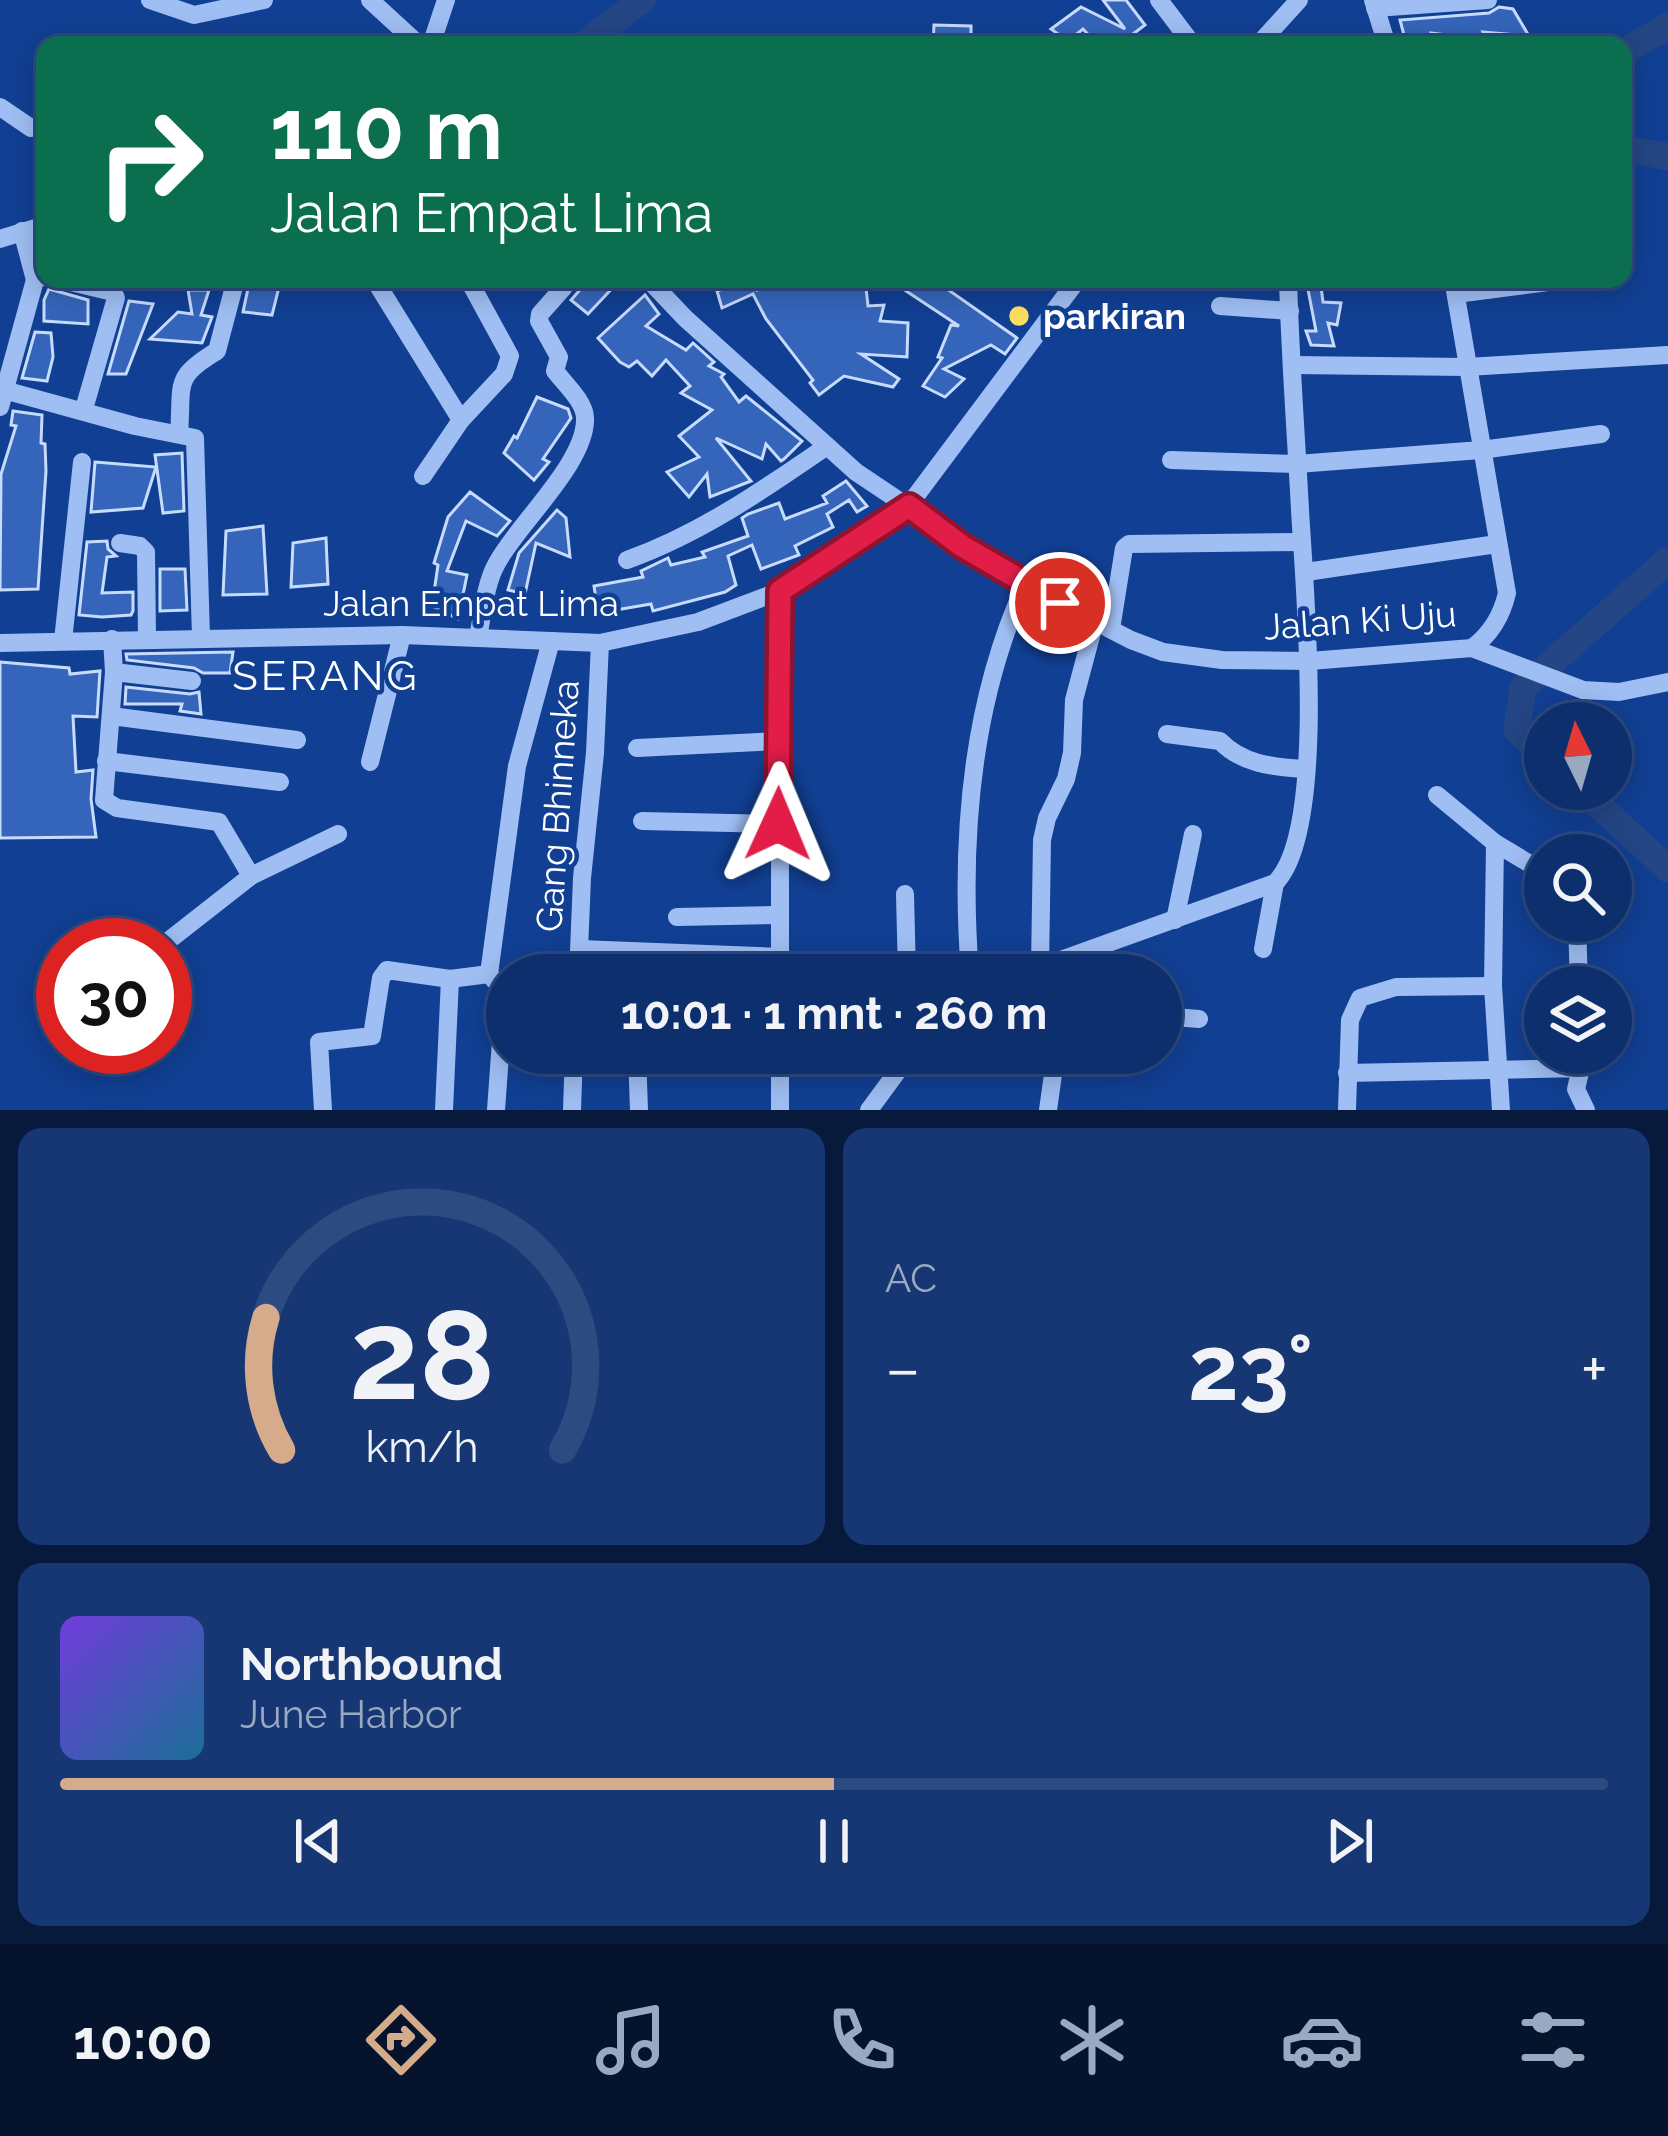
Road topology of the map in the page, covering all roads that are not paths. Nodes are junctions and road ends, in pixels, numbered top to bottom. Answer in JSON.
{"nodes":[{"id":1,"x":150,"y":0,"type":"edge"},
{"id":2,"x":264,"y":0,"type":"edge"},
{"id":3,"x":370,"y":0,"type":"edge"},
{"id":4,"x":446,"y":0,"type":"edge"},
{"id":5,"x":1159,"y":0,"type":"edge"},
{"id":6,"x":1299,"y":0,"type":"edge"},
{"id":7,"x":1488,"y":0,"type":"edge"},
{"id":8,"x":1374,"y":4,"type":"edge"},
{"id":9,"x":409,"y":36,"type":"edge"},
{"id":10,"x":434,"y":36,"type":"edge"},
{"id":11,"x":1186,"y":36,"type":"edge"},
{"id":12,"x":1274,"y":36,"type":"edge"},
{"id":13,"x":1384,"y":36,"type":"edge"},
{"id":14,"x":0,"y":107,"type":"edge"},
{"id":15,"x":31,"y":128,"type":"dead end"},
{"id":16,"x":36,"y":227,"type":"edge"},
{"id":17,"x":22,"y":231,"type":"junction"},
{"id":18,"x":0,"y":239,"type":"edge"},
{"id":19,"x":36,"y":268,"type":"edge"},
{"id":20,"x":37,"y":288,"type":"edge"},
{"id":21,"x":96,"y":288,"type":"edge"},
{"id":22,"x":234,"y":288,"type":"edge"},
{"id":23,"x":380,"y":288,"type":"edge"},
{"id":24,"x":473,"y":288,"type":"edge"},
{"id":25,"x":563,"y":288,"type":"edge"},
{"id":26,"x":656,"y":288,"type":"edge"},
{"id":27,"x":1071,"y":288,"type":"edge"},
{"id":28,"x":1288,"y":288,"type":"edge"},
{"id":29,"x":1455,"y":288,"type":"edge"},
{"id":30,"x":1220,"y":306,"type":"dead end"},
{"id":31,"x":1289,"y":311,"type":"junction"},
{"id":32,"x":1668,"y":355,"type":"edge"},
{"id":33,"x":1292,"y":365,"type":"junction"},
{"id":34,"x":1467,"y":368,"type":"junction"},
{"id":35,"x":2,"y":395,"type":"edge"},
{"id":36,"x":84,"y":409,"type":"junction"},
{"id":37,"x":461,"y":420,"type":"junction"},
{"id":38,"x":179,"y":434,"type":"junction"},
{"id":39,"x":1601,"y":434,"type":"dead end"},
{"id":40,"x":827,"y":446,"type":"junction"},
{"id":41,"x":1480,"y":450,"type":"junction"},
{"id":42,"x":1171,"y":460,"type":"dead end"},
{"id":43,"x":82,"y":462,"type":"dead end"},
{"id":44,"x":1297,"y":464,"type":"junction"},
{"id":45,"x":423,"y":476,"type":"dead end"},
{"id":46,"x":909,"y":506,"type":"junction"},
{"id":47,"x":1302,"y":542,"type":"junction"},
{"id":48,"x":120,"y":543,"type":"dead end"},
{"id":49,"x":1497,"y":544,"type":"junction"},
{"id":50,"x":627,"y":560,"type":"dead end"},
{"id":51,"x":1306,"y":572,"type":"junction"},
{"id":52,"x":1024,"y":585,"type":"junction"},
{"id":53,"x":780,"y":591,"type":"junction"},
{"id":54,"x":1103,"y":625,"type":"junction"},
{"id":55,"x":402,"y":635,"type":"junction"},
{"id":56,"x":201,"y":637,"type":"junction"},
{"id":57,"x":478,"y":637,"type":"junction"},
{"id":58,"x":147,"y":638,"type":"junction"},
{"id":59,"x":112,"y":639,"type":"junction"},
{"id":60,"x":64,"y":641,"type":"junction"},
{"id":61,"x":551,"y":641,"type":"junction"},
{"id":62,"x":0,"y":643,"type":"edge"},
{"id":63,"x":600,"y":643,"type":"junction"},
{"id":64,"x":1472,"y":648,"type":"junction"},
{"id":65,"x":1310,"y":661,"type":"junction"},
{"id":66,"x":114,"y":672,"type":"junction"},
{"id":67,"x":192,"y":681,"type":"dead end"},
{"id":68,"x":1668,"y":682,"type":"edge"},
{"id":69,"x":110,"y":716,"type":"junction"},
{"id":70,"x":1167,"y":734,"type":"dead end"},
{"id":71,"x":297,"y":740,"type":"dead end"},
{"id":72,"x":779,"y":741,"type":"junction"},
{"id":73,"x":637,"y":748,"type":"dead end"},
{"id":74,"x":106,"y":761,"type":"junction"},
{"id":75,"x":370,"y":762,"type":"dead end"},
{"id":76,"x":1304,"y":769,"type":"junction"},
{"id":77,"x":280,"y":782,"type":"dead end"},
{"id":78,"x":1437,"y":795,"type":"dead end"},
{"id":79,"x":641,"y":821,"type":"dead end"},
{"id":80,"x":778,"y":824,"type":"junction"},
{"id":81,"x":338,"y":834,"type":"dead end"},
{"id":82,"x":1192,"y":834,"type":"dead end"},
{"id":83,"x":1495,"y":843,"type":"junction"},
{"id":84,"x":1524,"y":860,"type":"edge"},
{"id":85,"x":251,"y":876,"type":"junction"},
{"id":86,"x":1275,"y":883,"type":"junction"},
{"id":87,"x":905,"y":894,"type":"dead end"},
{"id":88,"x":778,"y":915,"type":"junction"},
{"id":89,"x":676,"y":916,"type":"dead end"},
{"id":90,"x":1175,"y":920,"type":"junction"},
{"id":91,"x":192,"y":922,"type":"edge"},
{"id":92,"x":1263,"y":949,"type":"dead end"},
{"id":93,"x":580,"y":950,"type":"junction"},
{"id":94,"x":500,"y":954,"type":"edge"},
{"id":95,"x":580,"y":954,"type":"edge"},
{"id":96,"x":630,"y":954,"type":"edge"},
{"id":97,"x":780,"y":954,"type":"edge"},
{"id":98,"x":906,"y":954,"type":"edge"},
{"id":99,"x":969,"y":954,"type":"edge"},
{"id":100,"x":1040,"y":954,"type":"edge"},
{"id":101,"x":1098,"y":954,"type":"edge"},
{"id":102,"x":486,"y":978,"type":"edge"},
{"id":103,"x":450,"y":979,"type":"junction"},
{"id":104,"x":1493,"y":986,"type":"junction"},
{"id":105,"x":1182,"y":1018,"type":"edge"},
{"id":106,"x":1199,"y":1019,"type":"dead end"},
{"id":107,"x":1524,"y":1068,"type":"edge"},
{"id":108,"x":1499,"y":1071,"type":"junction"},
{"id":109,"x":1347,"y":1073,"type":"junction"},
{"id":110,"x":499,"y":1074,"type":"edge"},
{"id":111,"x":573,"y":1074,"type":"edge"},
{"id":112,"x":638,"y":1074,"type":"edge"},
{"id":113,"x":780,"y":1074,"type":"edge"},
{"id":114,"x":895,"y":1074,"type":"edge"},
{"id":115,"x":1053,"y":1074,"type":"edge"},
{"id":116,"x":1579,"y":1074,"type":"edge"},
{"id":117,"x":323,"y":1110,"type":"edge"},
{"id":118,"x":444,"y":1110,"type":"edge"},
{"id":119,"x":496,"y":1110,"type":"edge"},
{"id":120,"x":572,"y":1110,"type":"edge"},
{"id":121,"x":639,"y":1110,"type":"edge"},
{"id":122,"x":780,"y":1110,"type":"edge"},
{"id":123,"x":869,"y":1110,"type":"edge"},
{"id":124,"x":1048,"y":1110,"type":"edge"},
{"id":125,"x":1347,"y":1110,"type":"edge"},
{"id":126,"x":1501,"y":1110,"type":"edge"},
{"id":127,"x":1586,"y":1110,"type":"edge"}],
"edges":[{"from":1,"to":2,"type":"street"},
{"from":3,"to":9,"type":"street"},
{"from":4,"to":10,"type":"street"},
{"from":5,"to":11,"type":"street"},
{"from":6,"to":12,"type":"street"},
{"from":7,"to":8,"type":"street"},
{"from":8,"to":13,"type":"street"},
{"from":14,"to":15,"type":"street"},
{"from":16,"to":17,"type":"street"},
{"from":17,"to":18,"type":"street"},
{"from":17,"to":19,"type":"street"},
{"from":20,"to":35,"type":"street"},
{"from":21,"to":36,"type":"street"},
{"from":22,"to":38,"type":"street"},
{"from":23,"to":37,"type":"street"},
{"from":24,"to":37,"type":"street"},
{"from":25,"to":57,"type":"street"},
{"from":26,"to":40,"type":"street","name":"Jalan Ki Uju"},
{"from":27,"to":46,"type":"street","name":"Jalan Empat Lima"},
{"from":28,"to":31,"type":"street"},
{"from":29,"to":34,"type":"street","name":"Jalan Ki Uju"},
{"from":30,"to":31,"type":"street"},
{"from":31,"to":33,"type":"street"},
{"from":32,"to":34,"type":"street"},
{"from":33,"to":34,"type":"street"},
{"from":33,"to":44,"type":"street"},
{"from":34,"to":41,"type":"street","name":"Jalan Ki Uju"},
{"from":35,"to":36,"type":"street"},
{"from":36,"to":38,"type":"street"},
{"from":37,"to":45,"type":"street"},
{"from":38,"to":56,"type":"street"},
{"from":39,"to":41,"type":"street"},
{"from":40,"to":46,"type":"street","name":"Jalan Ki Uju"},
{"from":40,"to":50,"type":"street"},
{"from":41,"to":44,"type":"street"},
{"from":41,"to":49,"type":"street","name":"Jalan Ki Uju"},
{"from":42,"to":44,"type":"street"},
{"from":43,"to":60,"type":"street"},
{"from":44,"to":47,"type":"street"},
{"from":46,"to":52,"type":"street","name":"Jalan Ki Uju"},
{"from":46,"to":53,"type":"street","name":"Jalan Empat Lima"},
{"from":47,"to":51,"type":"street"},
{"from":47,"to":54,"type":"street"},
{"from":48,"to":58,"type":"street"},
{"from":49,"to":51,"type":"street"},
{"from":49,"to":64,"type":"street","name":"Jalan Ki Uju"},
{"from":51,"to":65,"type":"street"},
{"from":52,"to":54,"type":"street","name":"Jalan Ki Uju"},
{"from":52,"to":99,"type":"street"},
{"from":53,"to":63,"type":"street","name":"Jalan Empat Lima"},
{"from":53,"to":72,"type":"street"},
{"from":54,"to":65,"type":"street","name":"Jalan Ki Uju"},
{"from":54,"to":100,"type":"street"},
{"from":55,"to":56,"type":"street","name":"Jalan Empat Lima"},
{"from":55,"to":57,"type":"street","name":"Jalan Empat Lima"},
{"from":55,"to":75,"type":"street"},
{"from":56,"to":58,"type":"street","name":"Jalan Empat Lima"},
{"from":57,"to":61,"type":"street","name":"Jalan Empat Lima"},
{"from":58,"to":59,"type":"street","name":"Jalan Empat Lima"},
{"from":59,"to":60,"type":"street","name":"Jalan Empat Lima"},
{"from":59,"to":66,"type":"street"},
{"from":60,"to":62,"type":"street","name":"Jalan Empat Lima"},
{"from":61,"to":63,"type":"street","name":"Jalan Empat Lima"},
{"from":61,"to":94,"type":"street"},
{"from":63,"to":93,"type":"street","name":"Gang Bhinneka"},
{"from":64,"to":65,"type":"street","name":"Jalan Ki Uju"},
{"from":64,"to":68,"type":"street"},
{"from":65,"to":76,"type":"street"},
{"from":66,"to":67,"type":"street"},
{"from":66,"to":69,"type":"street"},
{"from":69,"to":71,"type":"street"},
{"from":69,"to":74,"type":"street"},
{"from":70,"to":76,"type":"street"},
{"from":72,"to":73,"type":"street"},
{"from":72,"to":80,"type":"street"},
{"from":74,"to":77,"type":"street"},
{"from":74,"to":85,"type":"street"},
{"from":76,"to":86,"type":"street"},
{"from":78,"to":83,"type":"street"},
{"from":79,"to":80,"type":"street"},
{"from":80,"to":88,"type":"street"},
{"from":81,"to":85,"type":"street"},
{"from":82,"to":90,"type":"street"},
{"from":83,"to":84,"type":"street"},
{"from":83,"to":104,"type":"street"},
{"from":85,"to":91,"type":"street"},
{"from":86,"to":90,"type":"street"},
{"from":86,"to":92,"type":"street"},
{"from":87,"to":98,"type":"street"},
{"from":88,"to":89,"type":"street"},
{"from":88,"to":97,"type":"street"},
{"from":90,"to":101,"type":"street"},
{"from":93,"to":95,"type":"street","name":"Gang Bhinneka"},
{"from":93,"to":96,"type":"street"},
{"from":102,"to":103,"type":"street"},
{"from":103,"to":117,"type":"street"},
{"from":103,"to":118,"type":"street"},
{"from":104,"to":108,"type":"street"},
{"from":104,"to":109,"type":"street"},
{"from":105,"to":106,"type":"street"},
{"from":107,"to":108,"type":"street"},
{"from":108,"to":109,"type":"street"},
{"from":108,"to":126,"type":"street"},
{"from":109,"to":125,"type":"street"},
{"from":110,"to":119,"type":"street"},
{"from":111,"to":120,"type":"street"},
{"from":112,"to":121,"type":"street"},
{"from":113,"to":122,"type":"street"},
{"from":114,"to":123,"type":"street"},
{"from":115,"to":124,"type":"street"},
{"from":116,"to":127,"type":"street"}]}
